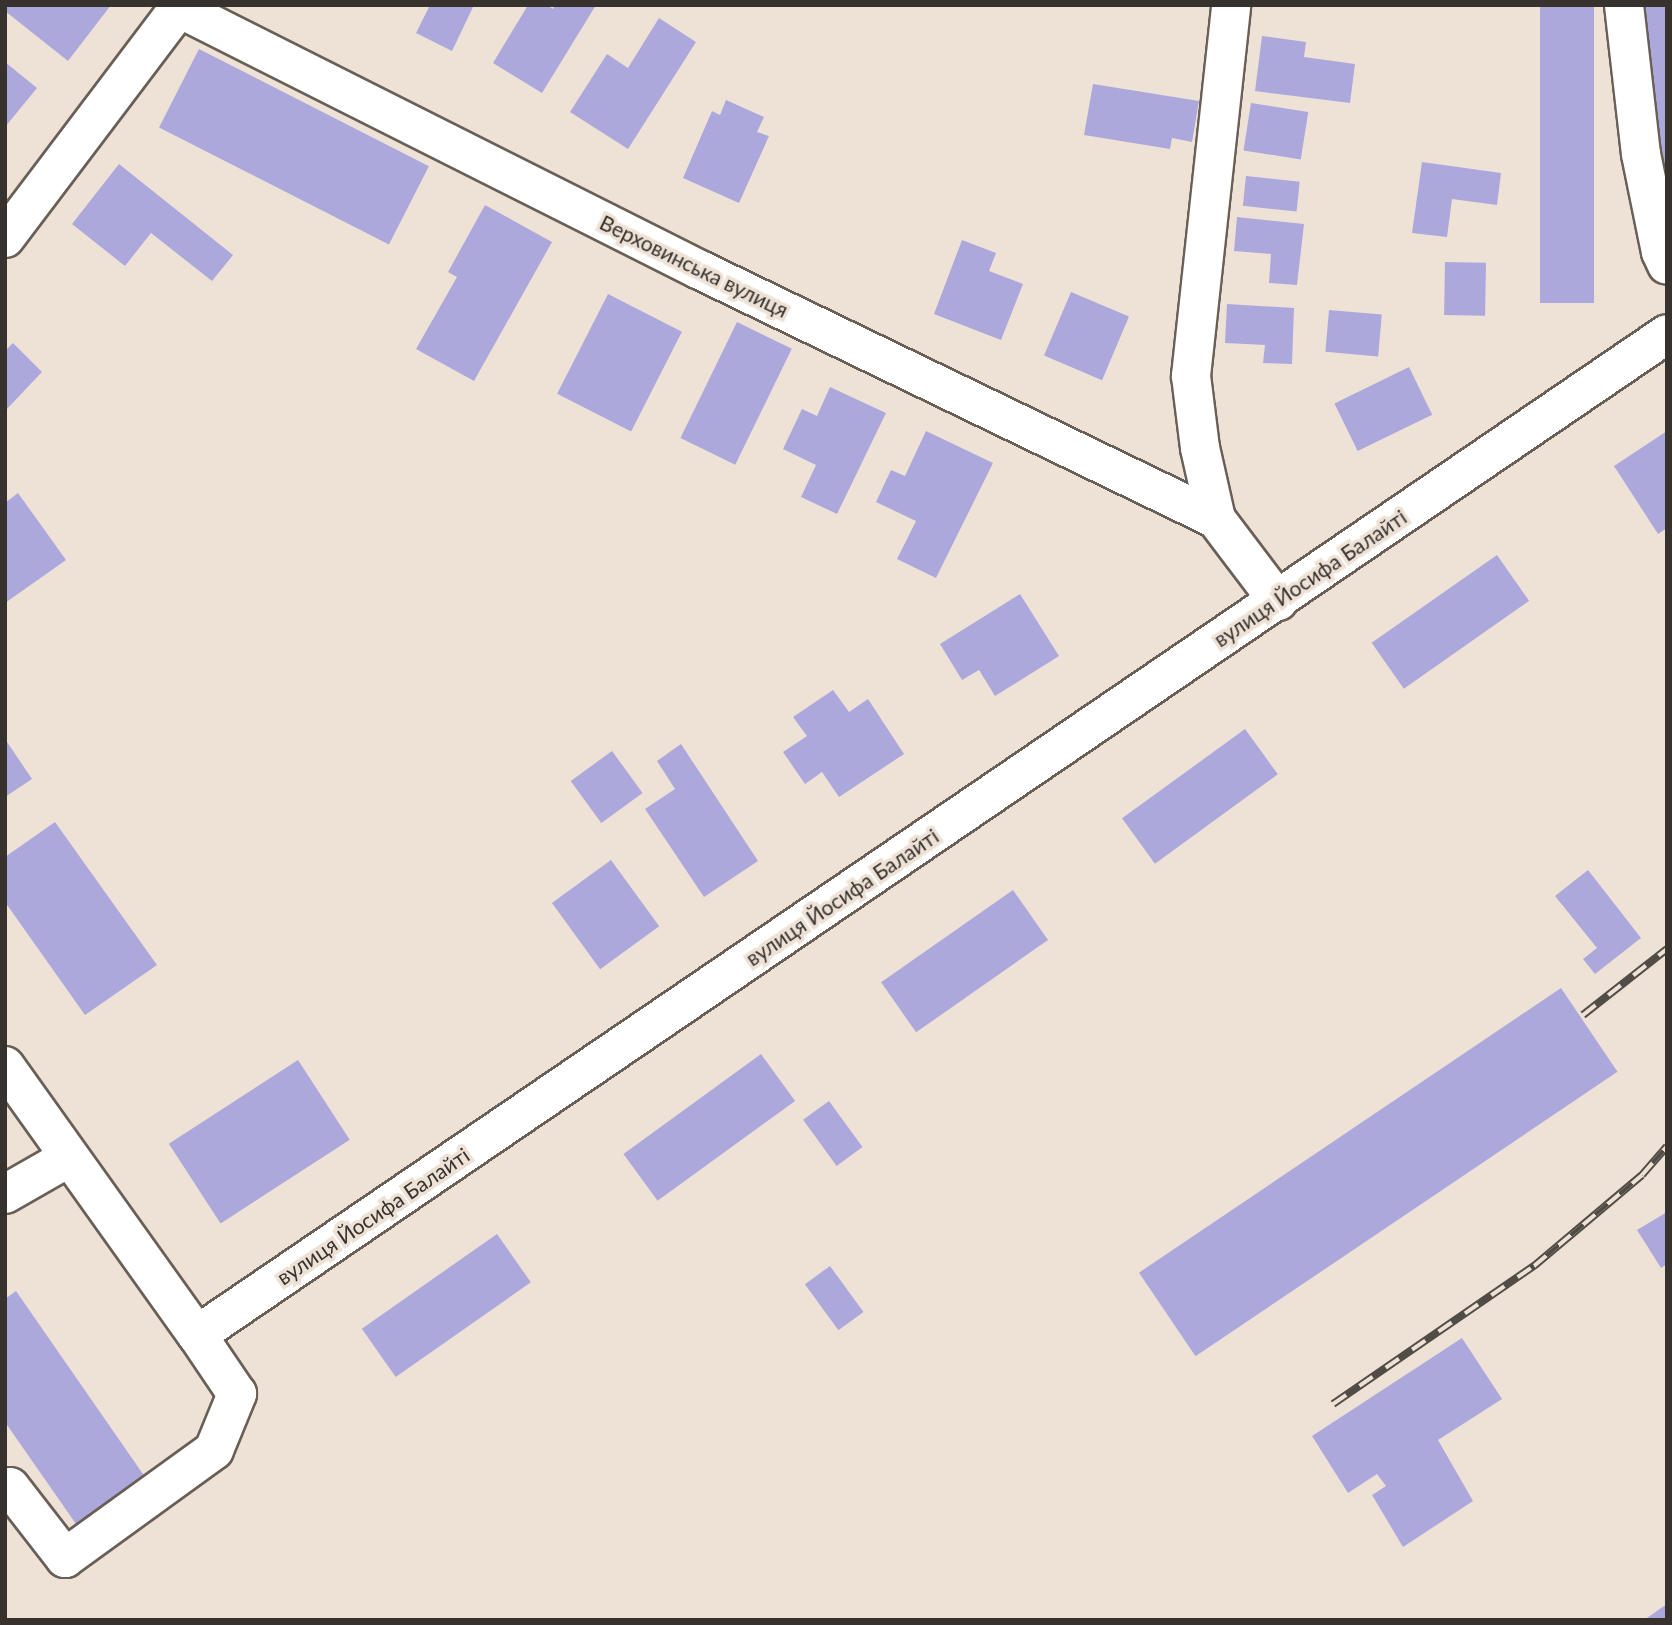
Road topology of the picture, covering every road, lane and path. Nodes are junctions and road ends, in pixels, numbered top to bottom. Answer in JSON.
{"nodes":[{"id":1,"x":1231,"y":5,"type":"edge"},
{"id":2,"x":1624,"y":5,"type":"edge"},
{"id":3,"x":180,"y":7,"type":"edge"},
{"id":4,"x":5,"y":238,"type":"edge"},
{"id":5,"x":1667,"y":265,"type":"edge"},
{"id":6,"x":1667,"y":334,"type":"edge"},
{"id":7,"x":1216,"y":519,"type":"junction"},
{"id":8,"x":1278,"y":601,"type":"junction"},
{"id":9,"x":5,"y":1066,"type":"edge"},
{"id":10,"x":68,"y":1158,"type":"junction"},
{"id":11,"x":5,"y":1194,"type":"edge"},
{"id":12,"x":197,"y":1335,"type":"junction"},
{"id":13,"x":5,"y":1490,"type":"edge"}],
"edges":[{"from":1,"to":7,"type":"street","name":"Верховинська вулиця"},
{"from":2,"to":5,"type":"street"},
{"from":3,"to":4,"type":"street"},
{"from":3,"to":7,"type":"street","name":"Верховинська вулиця"},
{"from":6,"to":8,"type":"street","name":"вулиця Йосифа Балайті"},
{"from":7,"to":8,"type":"street","name":"Верховинська вулиця"},
{"from":8,"to":12,"type":"street","name":"вулиця Йосифа Балайті"},
{"from":9,"to":10,"type":"street"},
{"from":10,"to":11,"type":"street"},
{"from":10,"to":12,"type":"street"},
{"from":12,"to":13,"type":"street"}]}
